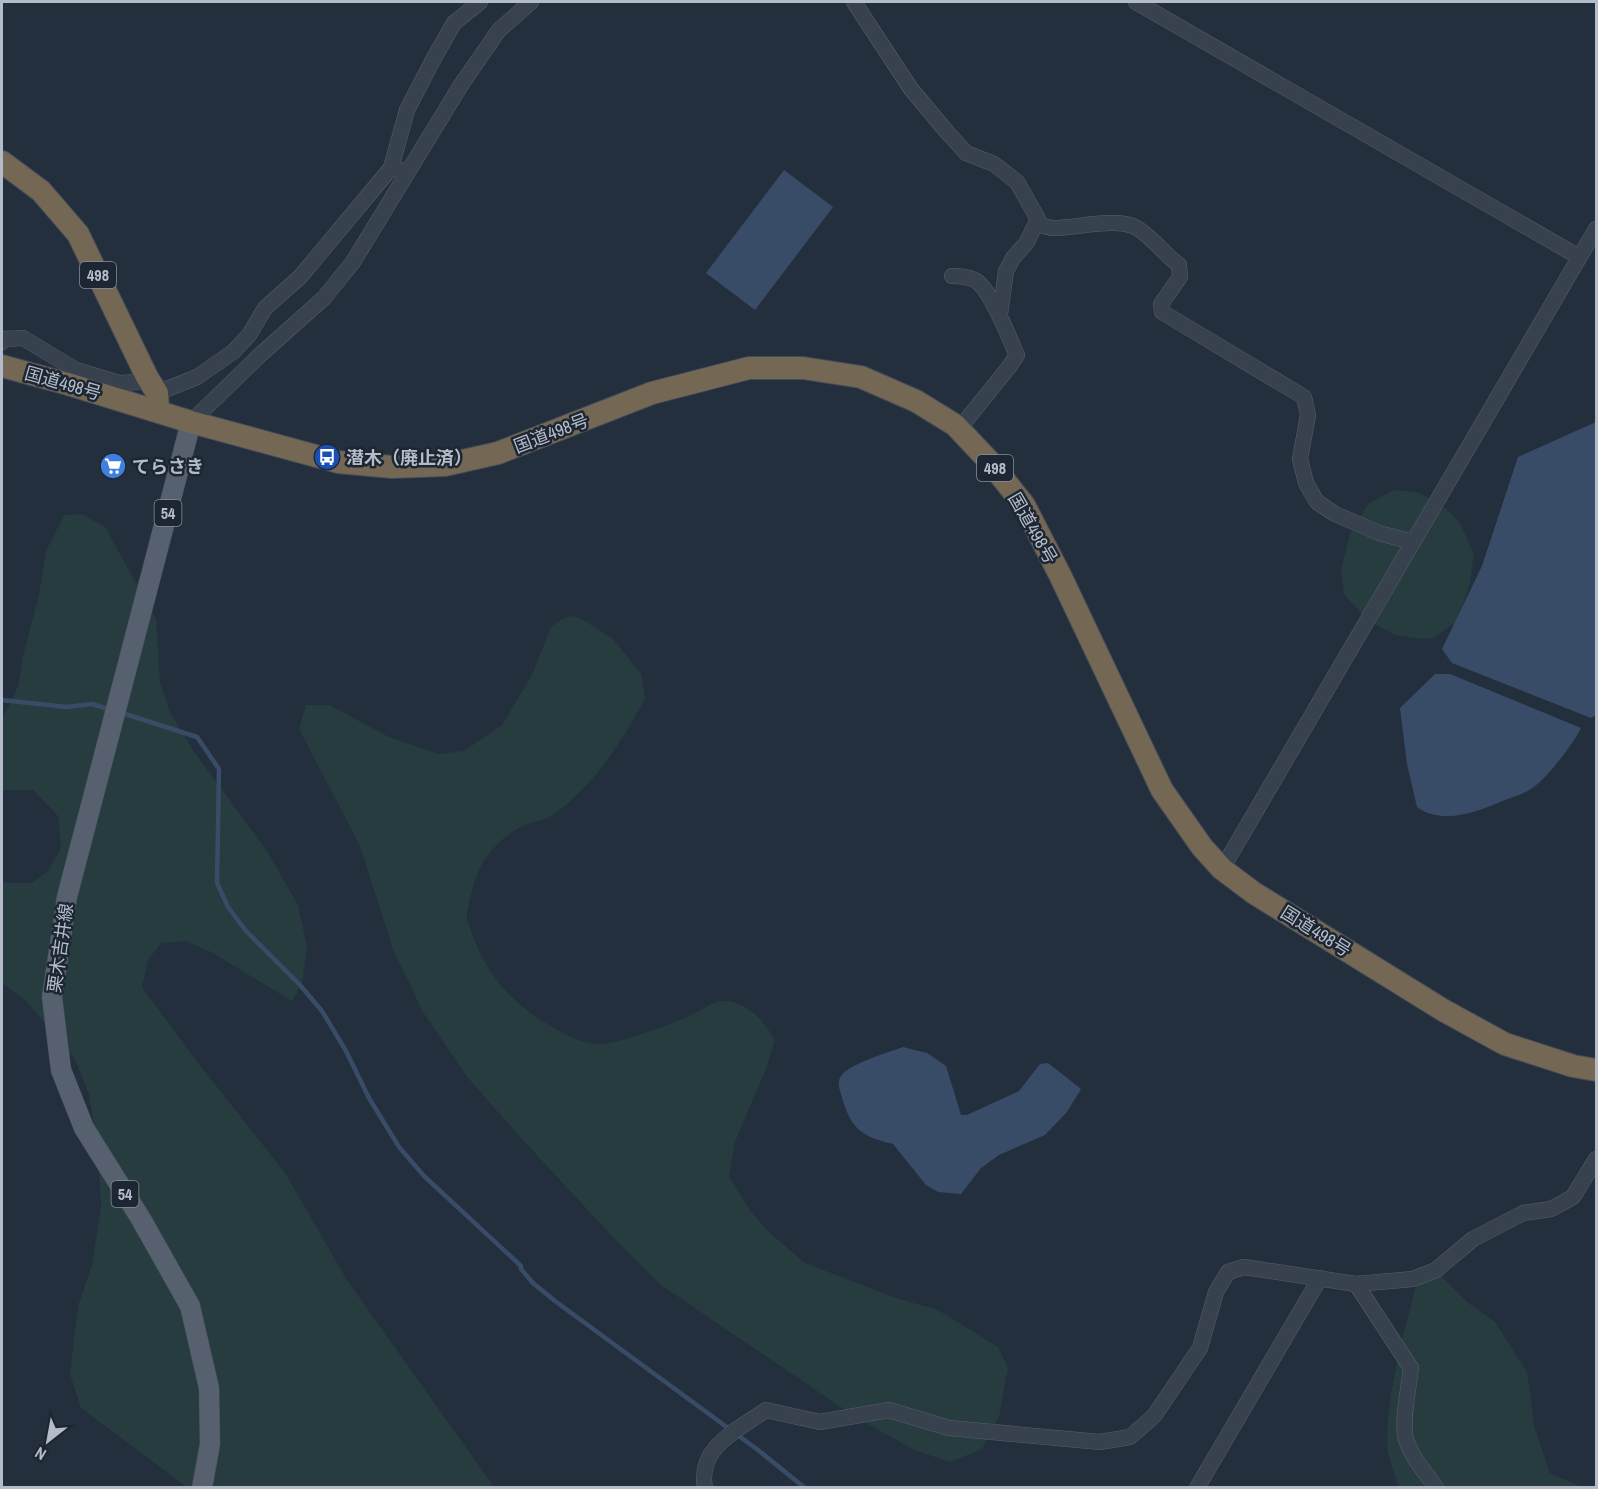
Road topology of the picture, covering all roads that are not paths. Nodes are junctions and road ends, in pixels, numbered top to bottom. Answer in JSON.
{"nodes":[{"id":1,"x":480,"y":2,"type":"edge"},
{"id":2,"x":531,"y":2,"type":"edge"},
{"id":3,"x":854,"y":2,"type":"edge"},
{"id":4,"x":1136,"y":2,"type":"edge"},
{"id":5,"x":2,"y":162,"type":"edge"},
{"id":6,"x":391,"y":168,"type":"junction"},
{"id":7,"x":408,"y":172,"type":"junction"},
{"id":8,"x":1036,"y":224,"type":"junction"},
{"id":9,"x":1596,"y":229,"type":"edge"},
{"id":10,"x":1580,"y":257,"type":"junction"},
{"id":11,"x":952,"y":276,"type":"dead end"},
{"id":12,"x":1000,"y":314,"type":"junction"},
{"id":13,"x":2,"y":342,"type":"edge"},
{"id":14,"x":2,"y":366,"type":"edge"},
{"id":15,"x":154,"y":394,"type":"junction"},
{"id":16,"x":191,"y":423,"type":"junction"},
{"id":17,"x":959,"y":429,"type":"junction"},
{"id":18,"x":1413,"y":542,"type":"junction"},
{"id":19,"x":1222,"y":869,"type":"junction"},
{"id":20,"x":1596,"y":1070,"type":"edge"},
{"id":21,"x":1596,"y":1159,"type":"edge"},
{"id":22,"x":1320,"y":1278,"type":"junction"},
{"id":23,"x":1356,"y":1284,"type":"junction"},
{"id":24,"x":202,"y":1488,"type":"edge"},
{"id":25,"x":705,"y":1488,"type":"edge"},
{"id":26,"x":1197,"y":1488,"type":"edge"},
{"id":27,"x":1436,"y":1488,"type":"edge"}],
"edges":[{"from":1,"to":6,"type":"street"},
{"from":2,"to":7,"type":"street"},
{"from":3,"to":8,"type":"street"},
{"from":4,"to":10,"type":"street"},
{"from":5,"to":15,"type":"highway","number":"498"},
{"from":6,"to":7,"type":"street"},
{"from":6,"to":15,"type":"street"},
{"from":7,"to":16,"type":"street"},
{"from":8,"to":12,"type":"street"},
{"from":8,"to":18,"type":"street"},
{"from":9,"to":10,"type":"street"},
{"from":10,"to":18,"type":"street"},
{"from":11,"to":12,"type":"street"},
{"from":12,"to":17,"type":"street"},
{"from":13,"to":15,"type":"street"},
{"from":14,"to":15,"type":"highway","name":"国道498号","number":"498"},
{"from":15,"to":16,"type":"highway","name":"国道498号","number":"498"},
{"from":16,"to":17,"type":"highway","name":"国道498号","number":"498"},
{"from":16,"to":24,"type":"main road","name":"栗木吉井線","number":"54"},
{"from":17,"to":19,"type":"highway","name":"国道498号","number":"498"},
{"from":18,"to":19,"type":"street"},
{"from":19,"to":20,"type":"highway","name":"国道498号","number":"498"},
{"from":21,"to":23,"type":"street"},
{"from":22,"to":23,"type":"street"},
{"from":22,"to":25,"type":"street"},
{"from":22,"to":26,"type":"street"},
{"from":23,"to":27,"type":"street"}]}
